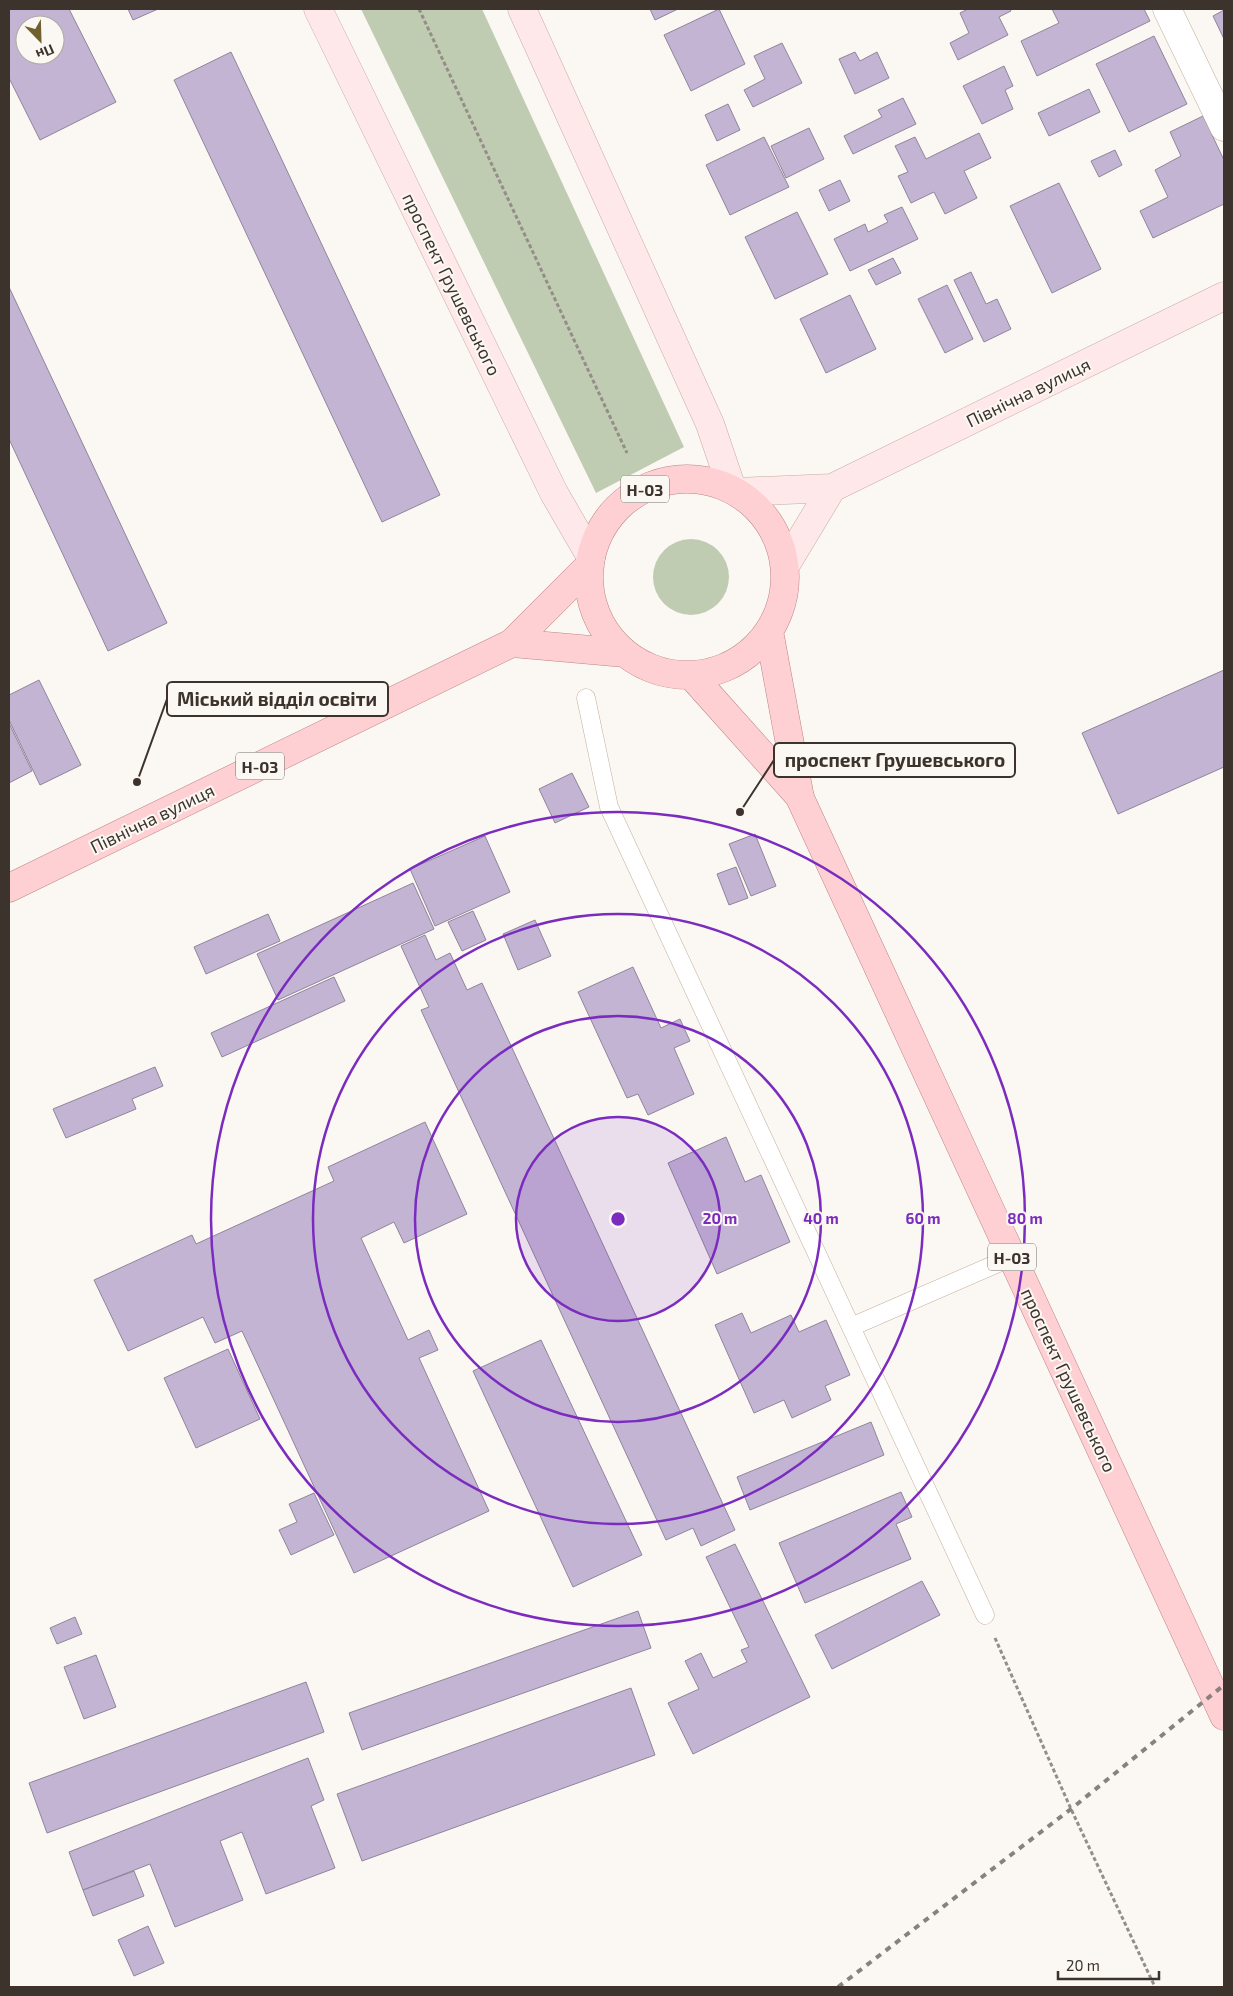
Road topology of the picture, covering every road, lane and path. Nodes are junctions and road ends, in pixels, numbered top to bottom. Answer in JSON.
{"nodes":[{"id":1,"x":318,"y":9,"type":"edge"},
{"id":2,"x":419,"y":9,"type":"edge"},
{"id":3,"x":522,"y":9,"type":"edge"},
{"id":4,"x":1167,"y":9,"type":"edge"},
{"id":5,"x":1224,"y":127,"type":"edge"},
{"id":6,"x":1224,"y":296,"type":"edge"},
{"id":7,"x":627,"y":453,"type":"dead end"},
{"id":8,"x":832,"y":488,"type":"junction"},
{"id":9,"x":734,"y":491,"type":"junction"},
{"id":10,"x":590,"y":561,"type":"junction"},
{"id":11,"x":785,"y":566,"type":"junction"},
{"id":12,"x":769,"y":631,"type":"junction"},
{"id":13,"x":512,"y":643,"type":"junction"},
{"id":14,"x":625,"y":653,"type":"junction"},
{"id":15,"x":691,"y":675,"type":"junction"},
{"id":16,"x":586,"y":698,"type":"dead end"},
{"id":17,"x":800,"y":798,"type":"junction"},
{"id":18,"x":9,"y":888,"type":"edge"},
{"id":19,"x":1012,"y":1257,"type":"junction"},
{"id":20,"x":851,"y":1327,"type":"junction"},
{"id":21,"x":986,"y":1615,"type":"joint"},
{"id":22,"x":1224,"y":1716,"type":"edge"},
{"id":23,"x":1155,"y":1987,"type":"edge"}],
"edges":[{"from":1,"to":10,"type":"main road","name":"проспект Грушевського"},
{"from":2,"to":7,"type":"path"},
{"from":3,"to":9,"type":"main road"},
{"from":4,"to":5,"type":"street"},
{"from":6,"to":8,"type":"main road","name":"Північна вулиця"},
{"from":8,"to":9,"type":"main road","name":"Північна вулиця"},
{"from":8,"to":11,"type":"main road"},
{"from":9,"to":10,"type":"main road","number":"Н-03"},
{"from":9,"to":11,"type":"main road","number":"Н-03"},
{"from":10,"to":13,"type":"main road","name":"Північна вулиця","number":"Н-03"},
{"from":10,"to":14,"type":"main road","number":"Н-03"},
{"from":11,"to":12,"type":"main road","number":"Н-03"},
{"from":12,"to":15,"type":"main road","number":"Н-03"},
{"from":12,"to":17,"type":"main road","name":"проспект Грушевського","number":"Н-03"},
{"from":13,"to":14,"type":"main road","number":"Н-03"},
{"from":13,"to":18,"type":"main road","name":"Північна вулиця","number":"Н-03"},
{"from":14,"to":15,"type":"main road","number":"Н-03"},
{"from":15,"to":17,"type":"main road","name":"проспект Грушевського","number":"Н-03"},
{"from":16,"to":20,"type":"lane"},
{"from":17,"to":19,"type":"main road","name":"проспект Грушевського","number":"Н-03"},
{"from":19,"to":20,"type":"lane"},
{"from":19,"to":22,"type":"main road","name":"проспект Грушевського","number":"Н-03"},
{"from":20,"to":21,"type":"lane"},
{"from":21,"to":23,"type":"path"}]}
